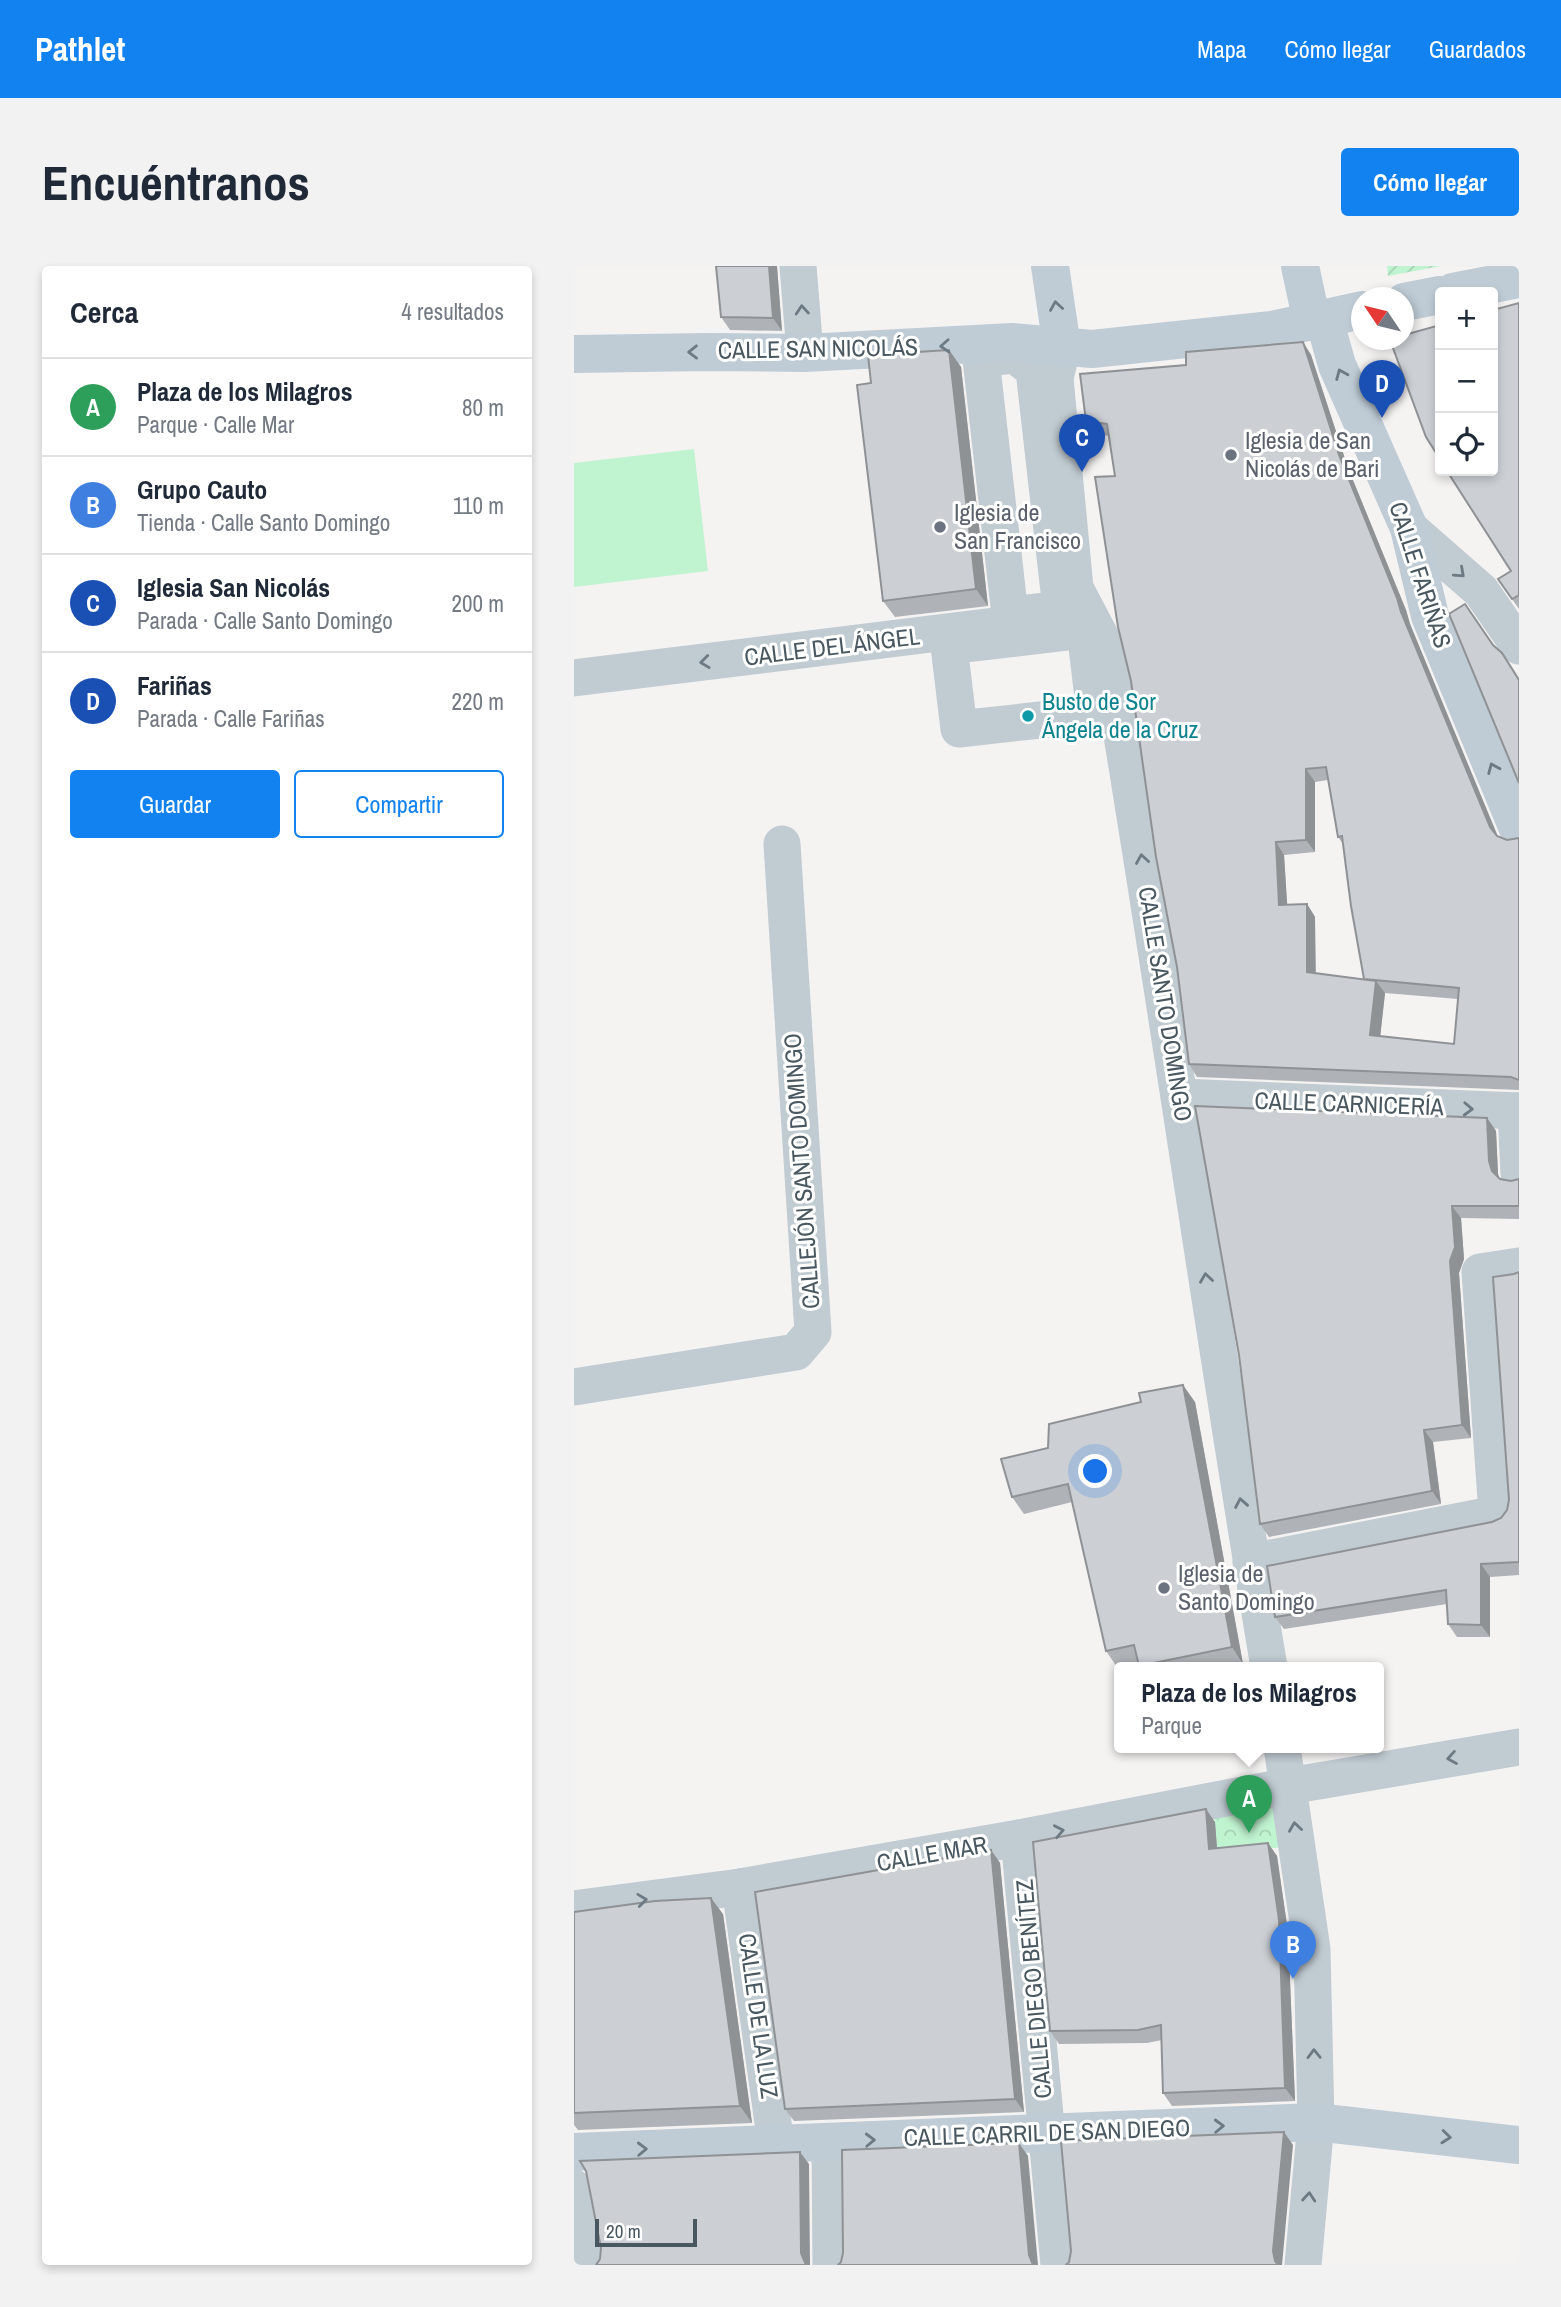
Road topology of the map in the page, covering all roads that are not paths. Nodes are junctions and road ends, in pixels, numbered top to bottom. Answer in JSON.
{"nodes":[{"id":1,"x":798,"y":266,"type":"edge"},
{"id":2,"x":1050,"y":266,"type":"edge"},
{"id":3,"x":1300,"y":266,"type":"edge"},
{"id":4,"x":1519,"y":279,"type":"edge"},
{"id":5,"x":1478,"y":287,"type":"edge"},
{"id":6,"x":1435,"y":296,"type":"edge"},
{"id":7,"x":1414,"y":300,"type":"edge"},
{"id":8,"x":1351,"y":312,"type":"edge"},
{"id":9,"x":1318,"y":320,"type":"junction"},
{"id":10,"x":1062,"y":347,"type":"junction"},
{"id":11,"x":806,"y":353,"type":"junction"},
{"id":12,"x":574,"y":354,"type":"edge"},
{"id":13,"x":1409,"y":528,"type":"junction"},
{"id":14,"x":1010,"y":615,"type":"joint"},
{"id":15,"x":1089,"y":615,"type":"junction"},
{"id":16,"x":1519,"y":646,"type":"edge"},
{"id":17,"x":574,"y":678,"type":"edge"},
{"id":18,"x":1519,"y":831,"type":"edge"},
{"id":19,"x":782,"y":844,"type":"dead end"},
{"id":20,"x":1180,"y":1097,"type":"junction"},
{"id":21,"x":1517,"y":1111,"type":"edge"},
{"id":22,"x":1519,"y":1173,"type":"edge"},
{"id":23,"x":1519,"y":1266,"type":"edge"},
{"id":24,"x":574,"y":1387,"type":"edge"},
{"id":25,"x":1251,"y":1562,"type":"junction"},
{"id":26,"x":1268,"y":1662,"type":"edge"},
{"id":27,"x":1519,"y":1747,"type":"edge"},
{"id":28,"x":1283,"y":1753,"type":"edge"},
{"id":29,"x":1289,"y":1786,"type":"junction"},
{"id":30,"x":1019,"y":1838,"type":"junction"},
{"id":31,"x":740,"y":1887,"type":"junction"},
{"id":32,"x":574,"y":1909,"type":"edge"},
{"id":33,"x":1316,"y":2122,"type":"junction"},
{"id":34,"x":1048,"y":2133,"type":"junction"},
{"id":35,"x":830,"y":2142,"type":"junction"},
{"id":36,"x":776,"y":2144,"type":"junction"},
{"id":37,"x":1519,"y":2145,"type":"edge"},
{"id":38,"x":574,"y":2152,"type":"edge"},
{"id":39,"x":574,"y":2188,"type":"edge"},
{"id":40,"x":589,"y":2265,"type":"edge"},
{"id":41,"x":831,"y":2265,"type":"edge"},
{"id":42,"x":1059,"y":2265,"type":"edge"},
{"id":43,"x":1303,"y":2265,"type":"edge"}],
"edges":[{"from":11,"to":1,"type":"street","one_way":true},
{"from":10,"to":2,"type":"street","one_way":true},
{"from":3,"to":9,"type":"street","name":"CALLE FARIÑAS"},
{"from":4,"to":5,"type":"street"},
{"from":6,"to":7,"type":"street"},
{"from":8,"to":9,"type":"street","name":"CALLE SAN NICOLÁS"},
{"from":9,"to":10,"type":"street","name":"CALLE SAN NICOLÁS"},
{"from":13,"to":9,"type":"street","name":"CALLE FARIÑAS","one_way":true},
{"from":10,"to":11,"type":"street","name":"CALLE SAN NICOLÁS","one_way":true},
{"from":10,"to":15,"type":"street","name":"CALLE SANTO DOMINGO"},
{"from":11,"to":12,"type":"street","name":"CALLE SAN NICOLÁS","one_way":true},
{"from":13,"to":16,"type":"street","one_way":true},
{"from":18,"to":13,"type":"street","name":"CALLE FARIÑAS","one_way":true},
{"from":14,"to":14,"type":"street"},
{"from":15,"to":17,"type":"street","name":"CALLE DEL ÁNGEL","one_way":true},
{"from":20,"to":15,"type":"street","name":"CALLE SANTO DOMINGO","one_way":true},
{"from":19,"to":24,"type":"street","name":"CALLEJÓN SANTO DOMINGO"},
{"from":20,"to":21,"type":"street","name":"CALLE CARNICERÍA","one_way":true},
{"from":25,"to":20,"type":"street","name":"CALLE SANTO DOMINGO","one_way":true},
{"from":21,"to":22,"type":"street"},
{"from":23,"to":25,"type":"street"},
{"from":25,"to":26,"type":"street","name":"CALLE SANTO DOMINGO"},
{"from":27,"to":29,"type":"street","name":"CALLE MAR","one_way":true},
{"from":28,"to":29,"type":"street"},
{"from":30,"to":29,"type":"street","name":"CALLE MAR","one_way":true},
{"from":33,"to":29,"type":"street","one_way":true},
{"from":30,"to":31,"type":"street","name":"CALLE MAR"},
{"from":30,"to":34,"type":"street","name":"CALLE DIEGO BENÍTEZ"},
{"from":32,"to":31,"type":"street","name":"CALLE MAR","one_way":true},
{"from":31,"to":36,"type":"street","name":"CALLE DE LA LUZ"},
{"from":34,"to":33,"type":"street","name":"CALLE CARRIL DE SAN DIEGO","one_way":true},
{"from":33,"to":37,"type":"street","name":"CALLE CARRIL DE SAN DIEGO","one_way":true},
{"from":43,"to":33,"type":"street","one_way":true},
{"from":35,"to":34,"type":"street","name":"CALLE CARRIL DE SAN DIEGO","one_way":true},
{"from":34,"to":42,"type":"street","name":"CALLE DIEGO BENÍTEZ"},
{"from":35,"to":36,"type":"street","name":"CALLE CARRIL DE SAN DIEGO"},
{"from":35,"to":41,"type":"street"},
{"from":38,"to":36,"type":"street","name":"CALLE CARRIL DE SAN DIEGO","one_way":true},
{"from":39,"to":40,"type":"street"}]}
